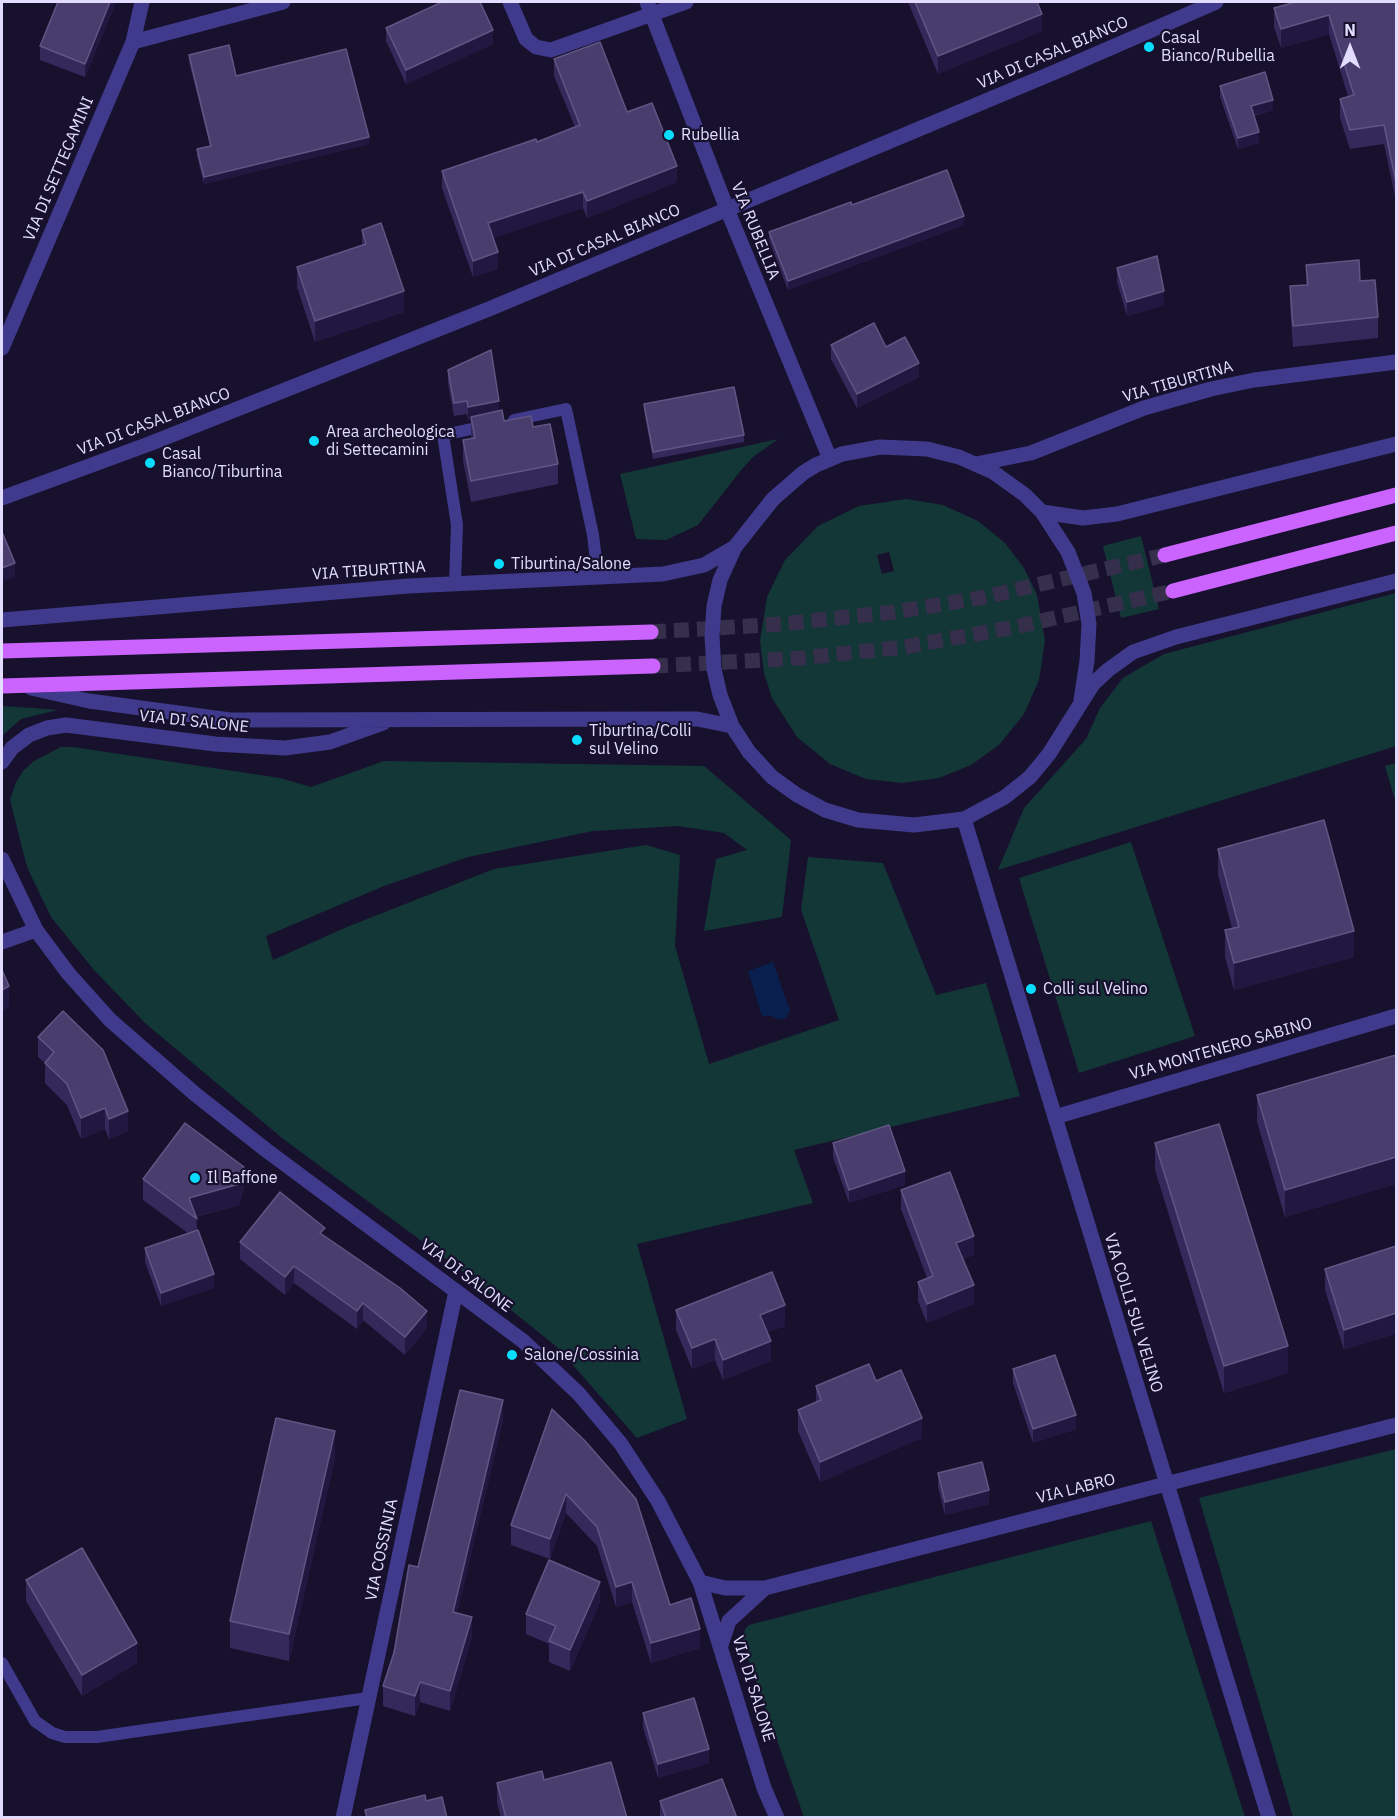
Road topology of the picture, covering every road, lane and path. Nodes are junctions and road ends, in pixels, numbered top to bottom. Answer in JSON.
{"nodes":[{"id":1,"x":142,"y":2,"type":"edge"},
{"id":2,"x":283,"y":2,"type":"edge"},
{"id":3,"x":510,"y":2,"type":"edge"},
{"id":4,"x":686,"y":2,"type":"edge"},
{"id":5,"x":1216,"y":2,"type":"edge"},
{"id":6,"x":649,"y":8,"type":"edge"},
{"id":7,"x":133,"y":42,"type":"junction"},
{"id":8,"x":727,"y":209,"type":"junction"},
{"id":9,"x":2,"y":348,"type":"edge"},
{"id":10,"x":1396,"y":362,"type":"edge"},
{"id":11,"x":1396,"y":444,"type":"edge"},
{"id":12,"x":830,"y":459,"type":"junction"},
{"id":13,"x":976,"y":464,"type":"junction"},
{"id":14,"x":1396,"y":495,"type":"edge"},
{"id":15,"x":2,"y":498,"type":"edge"},
{"id":16,"x":1042,"y":512,"type":"junction"},
{"id":17,"x":1396,"y":534,"type":"edge"},
{"id":18,"x":735,"y":547,"type":"junction"},
{"id":19,"x":1165,"y":555,"type":"tunnel mouth"},
{"id":20,"x":598,"y":577,"type":"junction"},
{"id":21,"x":1396,"y":581,"type":"edge"},
{"id":22,"x":455,"y":583,"type":"junction"},
{"id":23,"x":1173,"y":591,"type":"tunnel mouth"},
{"id":24,"x":2,"y":620,"type":"edge"},
{"id":25,"x":651,"y":632,"type":"tunnel mouth"},
{"id":26,"x":2,"y":651,"type":"edge"},
{"id":27,"x":653,"y":666,"type":"tunnel mouth"},
{"id":28,"x":2,"y":686,"type":"edge"},
{"id":29,"x":22,"y":686,"type":"junction"},
{"id":30,"x":1081,"y":700,"type":"junction"},
{"id":31,"x":391,"y":720,"type":"junction"},
{"id":32,"x":732,"y":726,"type":"junction"},
{"id":33,"x":2,"y":762,"type":"edge"},
{"id":34,"x":963,"y":819,"type":"junction"},
{"id":35,"x":2,"y":860,"type":"edge"},
{"id":36,"x":36,"y":930,"type":"junction"},
{"id":37,"x":2,"y":942,"type":"edge"},
{"id":38,"x":1396,"y":1016,"type":"edge"},
{"id":39,"x":1055,"y":1117,"type":"junction"},
{"id":40,"x":456,"y":1291,"type":"junction"},
{"id":41,"x":1396,"y":1425,"type":"edge"},
{"id":42,"x":1166,"y":1484,"type":"junction"},
{"id":43,"x":699,"y":1582,"type":"junction"},
{"id":44,"x":765,"y":1588,"type":"junction"},
{"id":45,"x":721,"y":1646,"type":"junction"},
{"id":46,"x":2,"y":1662,"type":"edge"},
{"id":47,"x":368,"y":1698,"type":"junction"},
{"id":48,"x":343,"y":1818,"type":"edge"},
{"id":49,"x":777,"y":1818,"type":"edge"},
{"id":50,"x":1269,"y":1818,"type":"edge"}],
"edges":[{"from":1,"to":7,"type":"street","name":"VIA DI SETTECAMINI"},
{"from":2,"to":7,"type":"street"},
{"from":3,"to":6,"type":"street"},
{"from":4,"to":6,"type":"street"},
{"from":5,"to":8,"type":"street","name":"VIA DI CASAL BIANCO"},
{"from":6,"to":8,"type":"street","name":"VIA RUBELLIA"},
{"from":7,"to":9,"type":"street","name":"VIA DI SETTECAMINI"},
{"from":8,"to":12,"type":"street","name":"VIA RUBELLIA"},
{"from":8,"to":15,"type":"street","name":"VIA DI CASAL BIANCO"},
{"from":10,"to":13,"type":"street","name":"VIA TIBURTINA"},
{"from":11,"to":16,"type":"street"},
{"from":12,"to":13,"type":"street","name":"VIA TIBURTINA"},
{"from":12,"to":18,"type":"street","name":"VIA TIBURTINA"},
{"from":13,"to":16,"type":"street","name":"VIA TIBURTINA"},
{"from":14,"to":19,"type":"main road"},
{"from":16,"to":30,"type":"street","name":"VIA TIBURTINA"},
{"from":17,"to":23,"type":"main road"},
{"from":18,"to":20,"type":"street","name":"VIA TIBURTINA"},
{"from":18,"to":32,"type":"street","name":"VIA TIBURTINA"},
{"from":20,"to":22,"type":"street","name":"VIA TIBURTINA"},
{"from":20,"to":22,"type":"lane"},
{"from":21,"to":30,"type":"street","name":"VIA TIBURTINA"},
{"from":22,"to":24,"type":"street","name":"VIA TIBURTINA"},
{"from":25,"to":26,"type":"main road"},
{"from":27,"to":29,"type":"main road"},
{"from":28,"to":29,"type":"main road"},
{"from":29,"to":31,"type":"street"},
{"from":30,"to":34,"type":"street","name":"VIA TIBURTINA"},
{"from":31,"to":32,"type":"street"},
{"from":31,"to":33,"type":"street","name":"VIA DI SALONE"},
{"from":32,"to":34,"type":"street","name":"VIA TIBURTINA"},
{"from":34,"to":39,"type":"street","name":"VIA COLLI SUL VELINO"},
{"from":35,"to":36,"type":"street","name":"VIA DI SALONE"},
{"from":36,"to":37,"type":"street"},
{"from":36,"to":40,"type":"street","name":"VIA DI SALONE"},
{"from":38,"to":39,"type":"street","name":"VIA MONTENERO SABINO"},
{"from":39,"to":42,"type":"street","name":"VIA COLLI SUL VELINO"},
{"from":40,"to":43,"type":"street","name":"VIA DI SALONE"},
{"from":40,"to":47,"type":"street","name":"VIA COSSINIA"},
{"from":41,"to":42,"type":"street","name":"VIA LABRO"},
{"from":42,"to":44,"type":"street","name":"VIA LABRO"},
{"from":42,"to":50,"type":"street","name":"VIA COLLI SUL VELINO"},
{"from":43,"to":44,"type":"street","name":"VIA LABRO"},
{"from":43,"to":45,"type":"street","name":"VIA DI SALONE"},
{"from":44,"to":45,"type":"street","name":"VIA LABRO"},
{"from":45,"to":49,"type":"street","name":"VIA DI SALONE"},
{"from":46,"to":47,"type":"lane"},
{"from":47,"to":48,"type":"street","name":"VIA COSSINIA"}]}
